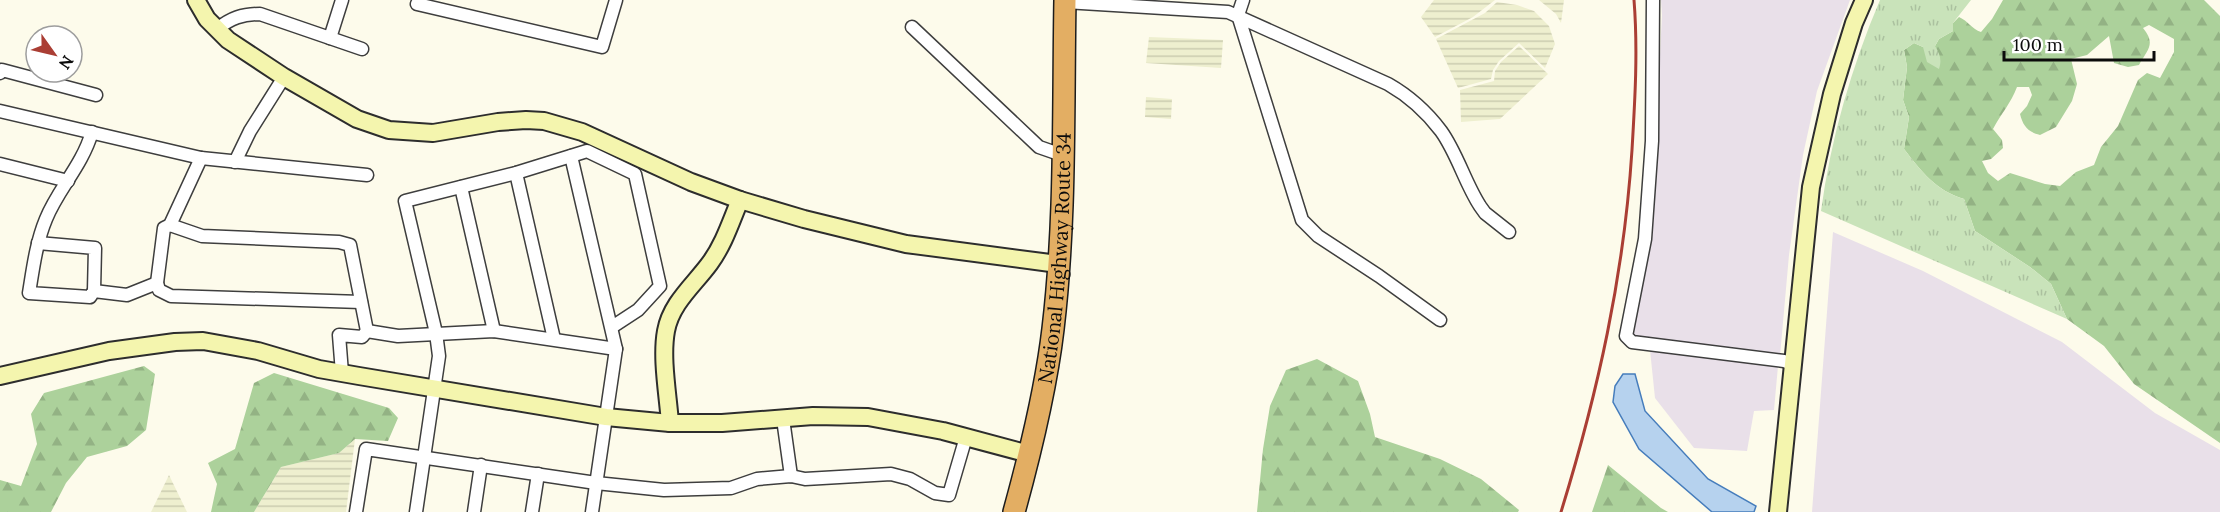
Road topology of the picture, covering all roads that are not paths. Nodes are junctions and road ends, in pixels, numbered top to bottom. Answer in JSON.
{"nodes":[{"id":1,"x":196,"y":0,"type":"edge"},
{"id":2,"x":342,"y":0,"type":"edge"},
{"id":3,"x":419,"y":0,"type":"edge"},
{"id":4,"x":616,"y":0,"type":"edge"},
{"id":5,"x":1243,"y":0,"type":"edge"},
{"id":6,"x":1653,"y":0,"type":"edge"},
{"id":7,"x":1864,"y":0,"type":"edge"},
{"id":8,"x":1065,"y":1,"type":"edge"},
{"id":9,"x":1238,"y":15,"type":"junction"},
{"id":10,"x":912,"y":27,"type":"dead end"},
{"id":11,"x":217,"y":29,"type":"junction"},
{"id":12,"x":330,"y":38,"type":"junction"},
{"id":13,"x":362,"y":49,"type":"dead end"},
{"id":14,"x":0,"y":73,"type":"edge"},
{"id":15,"x":284,"y":77,"type":"junction"},
{"id":16,"x":96,"y":95,"type":"dead end"},
{"id":17,"x":0,"y":111,"type":"edge"},
{"id":18,"x":93,"y":132,"type":"junction"},
{"id":19,"x":1062,"y":155,"type":"junction"},
{"id":20,"x":571,"y":156,"type":"junction"},
{"id":21,"x":201,"y":159,"type":"junction"},
{"id":22,"x":235,"y":162,"type":"junction"},
{"id":23,"x":0,"y":164,"type":"edge"},
{"id":24,"x":516,"y":173,"type":"junction"},
{"id":25,"x":367,"y":175,"type":"dead end"},
{"id":26,"x":68,"y":181,"type":"junction"},
{"id":27,"x":461,"y":187,"type":"junction"},
{"id":28,"x":740,"y":200,"type":"junction"},
{"id":29,"x":170,"y":225,"type":"junction"},
{"id":30,"x":1509,"y":232,"type":"dead end"},
{"id":31,"x":38,"y":243,"type":"junction"},
{"id":32,"x":1058,"y":264,"type":"junction"},
{"id":33,"x":157,"y":283,"type":"junction"},
{"id":34,"x":94,"y":291,"type":"junction"},
{"id":35,"x":361,"y":302,"type":"junction"},
{"id":36,"x":1440,"y":320,"type":"dead end"},
{"id":37,"x":612,"y":327,"type":"junction"},
{"id":38,"x":367,"y":331,"type":"junction"},
{"id":39,"x":494,"y":331,"type":"junction"},
{"id":40,"x":436,"y":333,"type":"junction"},
{"id":41,"x":554,"y":339,"type":"junction"},
{"id":42,"x":616,"y":349,"type":"junction"},
{"id":43,"x":1794,"y":365,"type":"junction"},
{"id":44,"x":342,"y":373,"type":"junction"},
{"id":45,"x":0,"y":376,"type":"edge"},
{"id":46,"x":435,"y":389,"type":"junction"},
{"id":47,"x":606,"y":417,"type":"junction"},
{"id":48,"x":783,"y":418,"type":"junction"},
{"id":49,"x":670,"y":423,"type":"junction"},
{"id":50,"x":966,"y":437,"type":"junction"},
{"id":51,"x":1029,"y":454,"type":"junction"},
{"id":52,"x":424,"y":457,"type":"junction"},
{"id":53,"x":481,"y":465,"type":"junction"},
{"id":54,"x":538,"y":474,"type":"junction"},
{"id":55,"x":791,"y":476,"type":"junction"},
{"id":56,"x":596,"y":483,"type":"junction"},
{"id":57,"x":356,"y":512,"type":"edge"},
{"id":58,"x":416,"y":512,"type":"edge"},
{"id":59,"x":474,"y":512,"type":"edge"},
{"id":60,"x":532,"y":512,"type":"edge"},
{"id":61,"x":592,"y":512,"type":"edge"},
{"id":62,"x":1014,"y":512,"type":"edge"},
{"id":63,"x":1778,"y":512,"type":"edge"}],
"edges":[{"from":1,"to":11,"type":"street"},
{"from":2,"to":12,"type":"street"},
{"from":3,"to":4,"type":"street"},
{"from":5,"to":9,"type":"street"},
{"from":6,"to":43,"type":"street"},
{"from":7,"to":43,"type":"street"},
{"from":8,"to":9,"type":"street"},
{"from":8,"to":19,"type":"highway","name":"National Highway Route 34"},
{"from":9,"to":30,"type":"street"},
{"from":9,"to":36,"type":"street"},
{"from":10,"to":19,"type":"street"},
{"from":11,"to":12,"type":"street"},
{"from":11,"to":15,"type":"street"},
{"from":12,"to":13,"type":"street"},
{"from":14,"to":16,"type":"street"},
{"from":15,"to":22,"type":"street"},
{"from":15,"to":28,"type":"street"},
{"from":17,"to":18,"type":"street"},
{"from":18,"to":21,"type":"street"},
{"from":18,"to":26,"type":"street"},
{"from":19,"to":32,"type":"highway","name":"National Highway Route 34"},
{"from":20,"to":24,"type":"street"},
{"from":20,"to":37,"type":"street"},
{"from":20,"to":37,"type":"street"},
{"from":21,"to":22,"type":"street"},
{"from":21,"to":29,"type":"street"},
{"from":22,"to":25,"type":"street"},
{"from":23,"to":26,"type":"street"},
{"from":24,"to":27,"type":"street"},
{"from":24,"to":41,"type":"street"},
{"from":26,"to":31,"type":"street"},
{"from":27,"to":39,"type":"street"},
{"from":27,"to":40,"type":"street"},
{"from":28,"to":32,"type":"street"},
{"from":28,"to":49,"type":"street"},
{"from":29,"to":33,"type":"street"},
{"from":29,"to":35,"type":"street"},
{"from":31,"to":34,"type":"street"},
{"from":31,"to":34,"type":"street"},
{"from":32,"to":51,"type":"highway","name":"National Highway Route 34"},
{"from":33,"to":34,"type":"street"},
{"from":33,"to":35,"type":"street"},
{"from":35,"to":38,"type":"street"},
{"from":37,"to":42,"type":"street"},
{"from":38,"to":40,"type":"street"},
{"from":38,"to":44,"type":"street"},
{"from":39,"to":40,"type":"street"},
{"from":39,"to":41,"type":"street"},
{"from":40,"to":46,"type":"street"},
{"from":41,"to":42,"type":"street"},
{"from":42,"to":47,"type":"street"},
{"from":43,"to":63,"type":"street"},
{"from":44,"to":45,"type":"street"},
{"from":44,"to":46,"type":"street"},
{"from":46,"to":47,"type":"street"},
{"from":46,"to":52,"type":"street"},
{"from":47,"to":49,"type":"street"},
{"from":47,"to":56,"type":"street"},
{"from":48,"to":49,"type":"street"},
{"from":48,"to":50,"type":"street"},
{"from":48,"to":55,"type":"street"},
{"from":50,"to":51,"type":"street"},
{"from":50,"to":55,"type":"street"},
{"from":51,"to":62,"type":"highway","name":"National Highway Route 34"},
{"from":52,"to":53,"type":"street"},
{"from":52,"to":57,"type":"street"},
{"from":52,"to":58,"type":"street"},
{"from":53,"to":54,"type":"street"},
{"from":53,"to":59,"type":"street"},
{"from":54,"to":56,"type":"street"},
{"from":54,"to":60,"type":"street"},
{"from":55,"to":56,"type":"street"},
{"from":56,"to":61,"type":"street"}]}
